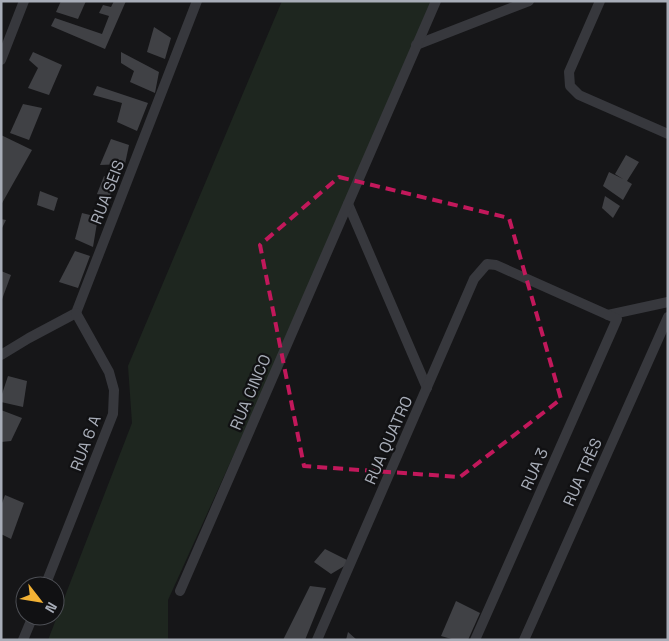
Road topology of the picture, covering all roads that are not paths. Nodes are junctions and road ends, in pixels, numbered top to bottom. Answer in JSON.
{"nodes":[{"id":1,"x":24,"y":1,"type":"edge"},
{"id":2,"x":197,"y":1,"type":"edge"},
{"id":3,"x":436,"y":1,"type":"edge"},
{"id":4,"x":529,"y":1,"type":"edge"},
{"id":5,"x":600,"y":1,"type":"edge"},
{"id":6,"x":416,"y":45,"type":"junction"},
{"id":7,"x":1,"y":60,"type":"edge"},
{"id":8,"x":668,"y":134,"type":"edge"},
{"id":9,"x":348,"y":204,"type":"junction"},
{"id":10,"x":668,"y":302,"type":"edge"},
{"id":11,"x":76,"y":313,"type":"junction"},
{"id":12,"x":608,"y":315,"type":"junction"},
{"id":13,"x":668,"y":317,"type":"edge"},
{"id":14,"x":1,"y":355,"type":"edge"},
{"id":15,"x":427,"y":388,"type":"junction"},
{"id":16,"x":49,"y":576,"type":"edge"},
{"id":17,"x":180,"y":591,"type":"dead end"},
{"id":18,"x":29,"y":626,"type":"edge"},
{"id":19,"x":23,"y":640,"type":"edge"},
{"id":20,"x":317,"y":640,"type":"edge"},
{"id":21,"x":475,"y":640,"type":"edge"},
{"id":22,"x":524,"y":640,"type":"edge"}],
"edges":[{"from":1,"to":7,"type":"street"},
{"from":2,"to":11,"type":"street","name":"RUA SEIS"},
{"from":3,"to":6,"type":"street","name":"RUA CINCO"},
{"from":4,"to":6,"type":"street"},
{"from":5,"to":8,"type":"street"},
{"from":6,"to":9,"type":"street","name":"RUA CINCO"},
{"from":9,"to":15,"type":"street"},
{"from":9,"to":17,"type":"street","name":"RUA CINCO"},
{"from":10,"to":12,"type":"street"},
{"from":11,"to":14,"type":"street"},
{"from":11,"to":16,"type":"street","name":"RUA 6 A"},
{"from":12,"to":15,"type":"street","name":"RUA QUATRO"},
{"from":12,"to":21,"type":"street","name":"RUA 3"},
{"from":13,"to":22,"type":"street","name":"RUA TRÊS"},
{"from":15,"to":20,"type":"street","name":"RUA QUATRO"},
{"from":18,"to":19,"type":"street"}]}
